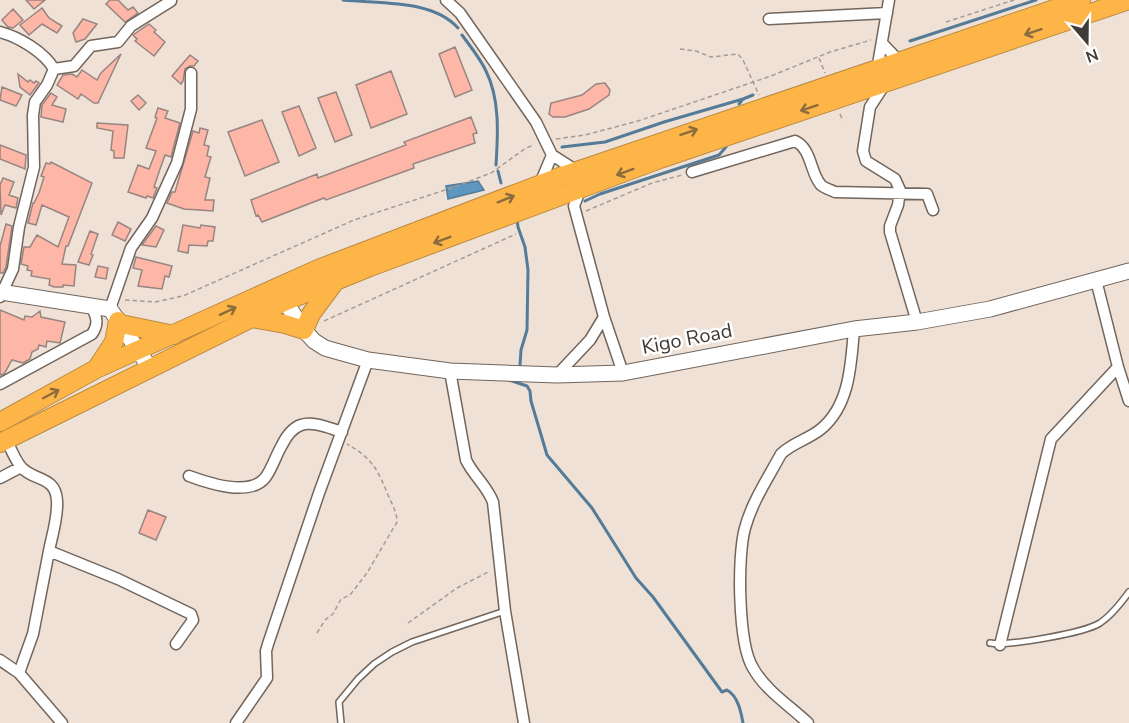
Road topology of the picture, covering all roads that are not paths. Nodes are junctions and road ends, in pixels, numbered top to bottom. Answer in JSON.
{"nodes":[{"id":1,"x":446,"y":0,"type":"edge"},
{"id":2,"x":889,"y":0,"type":"edge"},
{"id":3,"x":1081,"y":0,"type":"edge"},
{"id":4,"x":1128,"y":0,"type":"edge"},
{"id":5,"x":171,"y":1,"type":"edge"},
{"id":6,"x":887,"y":14,"type":"junction"},
{"id":7,"x":769,"y":19,"type":"dead end"},
{"id":8,"x":0,"y":32,"type":"edge"},
{"id":9,"x":883,"y":40,"type":"junction"},
{"id":10,"x":900,"y":62,"type":"junction"},
{"id":11,"x":54,"y":69,"type":"junction"},
{"id":12,"x":191,"y":73,"type":"dead end"},
{"id":13,"x":882,"y":76,"type":"junction"},
{"id":14,"x":843,"y":96,"type":"junction"},
{"id":15,"x":870,"y":107,"type":"junction"},
{"id":16,"x":552,"y":156,"type":"junction"},
{"id":17,"x":692,"y":172,"type":"road end"},
{"id":18,"x":579,"y":179,"type":"junction"},
{"id":19,"x":539,"y":186,"type":"junction"},
{"id":20,"x":900,"y":195,"type":"junction"},
{"id":21,"x":570,"y":206,"type":"junction"},
{"id":22,"x":933,"y":210,"type":"dead end"},
{"id":23,"x":1129,"y":271,"type":"edge"},
{"id":24,"x":1096,"y":280,"type":"junction"},
{"id":25,"x":335,"y":282,"type":"junction"},
{"id":26,"x":1,"y":294,"type":"edge"},
{"id":27,"x":280,"y":295,"type":"junction"},
{"id":28,"x":91,"y":306,"type":"junction"},
{"id":29,"x":115,"y":313,"type":"junction"},
{"id":30,"x":604,"y":316,"type":"junction"},
{"id":31,"x":252,"y":318,"type":"junction"},
{"id":32,"x":917,"y":322,"type":"junction"},
{"id":33,"x":854,"y":329,"type":"junction"},
{"id":34,"x":304,"y":330,"type":"junction"},
{"id":35,"x":92,"y":334,"type":"junction"},
{"id":36,"x":174,"y":335,"type":"junction"},
{"id":37,"x":139,"y":351,"type":"junction"},
{"id":38,"x":368,"y":360,"type":"junction"},
{"id":39,"x":1118,"y":367,"type":"junction"},
{"id":40,"x":150,"y":368,"type":"junction"},
{"id":41,"x":96,"y":369,"type":"junction"},
{"id":42,"x":450,"y":371,"type":"junction"},
{"id":43,"x":623,"y":373,"type":"junction"},
{"id":44,"x":557,"y":375,"type":"junction"},
{"id":45,"x":0,"y":384,"type":"edge"},
{"id":46,"x":1129,"y":401,"type":"edge"},
{"id":47,"x":0,"y":422,"type":"edge"},
{"id":48,"x":340,"y":435,"type":"junction"},
{"id":49,"x":3,"y":441,"type":"edge"},
{"id":50,"x":21,"y":467,"type":"junction"},
{"id":51,"x":189,"y":476,"type":"dead end"},
{"id":52,"x":0,"y":478,"type":"edge"},
{"id":53,"x":50,"y":551,"type":"junction"},
{"id":54,"x":1129,"y":592,"type":"edge"},
{"id":55,"x":505,"y":611,"type":"junction"},
{"id":56,"x":176,"y":644,"type":"dead end"},
{"id":57,"x":995,"y":644,"type":"joint"},
{"id":58,"x":0,"y":660,"type":"edge"},
{"id":59,"x":20,"y":673,"type":"junction"},
{"id":60,"x":62,"y":723,"type":"edge"},
{"id":61,"x":236,"y":723,"type":"edge"},
{"id":62,"x":340,"y":723,"type":"edge"},
{"id":63,"x":524,"y":723,"type":"edge"},
{"id":64,"x":808,"y":723,"type":"edge"}],
"edges":[{"from":1,"to":16,"type":"street"},
{"from":2,"to":6,"type":"street"},
{"from":3,"to":10,"type":"highway"},
{"from":4,"to":13,"type":"highway","one_way":true},
{"from":5,"to":11,"type":"street"},
{"from":6,"to":7,"type":"street"},
{"from":6,"to":9,"type":"street"},
{"from":8,"to":11,"type":"street"},
{"from":9,"to":10,"type":"street"},
{"from":9,"to":13,"type":"street"},
{"from":10,"to":13,"type":"highway"},
{"from":11,"to":26,"type":"street"},
{"from":12,"to":29,"type":"street"},
{"from":13,"to":14,"type":"highway"},
{"from":13,"to":15,"type":"street"},
{"from":18,"to":13,"type":"highway","one_way":true},
{"from":14,"to":15,"type":"street"},
{"from":14,"to":18,"type":"highway","one_way":true},
{"from":15,"to":20,"type":"street"},
{"from":16,"to":18,"type":"street"},
{"from":16,"to":19,"type":"street"},
{"from":17,"to":20,"type":"street"},
{"from":18,"to":19,"type":"highway"},
{"from":18,"to":21,"type":"highway"},
{"from":27,"to":19,"type":"highway","one_way":true},
{"from":20,"to":22,"type":"street"},
{"from":20,"to":32,"type":"street"},
{"from":21,"to":25,"type":"highway","one_way":true},
{"from":21,"to":30,"type":"street"},
{"from":23,"to":24,"type":"street","name":"Kigo Road"},
{"from":24,"to":32,"type":"street","name":"Kigo Road"},
{"from":24,"to":39,"type":"street"},
{"from":25,"to":27,"type":"highway"},
{"from":25,"to":34,"type":"highway"},
{"from":26,"to":28,"type":"street"},
{"from":27,"to":31,"type":"highway"},
{"from":27,"to":34,"type":"street","name":"Kigo Road"},
{"from":36,"to":27,"type":"highway","one_way":true},
{"from":28,"to":29,"type":"street"},
{"from":28,"to":35,"type":"street"},
{"from":29,"to":35,"type":"street"},
{"from":29,"to":36,"type":"highway"},
{"from":29,"to":37,"type":"street"},
{"from":29,"to":41,"type":"highway"},
{"from":30,"to":43,"type":"street"},
{"from":30,"to":44,"type":"street"},
{"from":31,"to":34,"type":"highway"},
{"from":31,"to":40,"type":"highway"},
{"from":32,"to":33,"type":"street","name":"Kigo Road"},
{"from":33,"to":43,"type":"street","name":"Kigo Road"},
{"from":33,"to":64,"type":"street"},
{"from":34,"to":38,"type":"street","name":"Kigo Road"},
{"from":35,"to":45,"type":"street"},
{"from":36,"to":37,"type":"highway"},
{"from":37,"to":40,"type":"street"},
{"from":37,"to":41,"type":"highway"},
{"from":38,"to":42,"type":"street","name":"Kigo Road"},
{"from":38,"to":48,"type":"street"},
{"from":39,"to":46,"type":"street"},
{"from":39,"to":57,"type":"street"},
{"from":40,"to":49,"type":"highway"},
{"from":47,"to":41,"type":"highway","one_way":true},
{"from":42,"to":44,"type":"street","name":"Kigo Road"},
{"from":42,"to":55,"type":"street"},
{"from":43,"to":44,"type":"street","name":"Kigo Road"},
{"from":48,"to":51,"type":"street"},
{"from":48,"to":61,"type":"street"},
{"from":49,"to":50,"type":"street"},
{"from":50,"to":52,"type":"street"},
{"from":50,"to":53,"type":"street"},
{"from":53,"to":56,"type":"street"},
{"from":53,"to":59,"type":"street"},
{"from":54,"to":57,"type":"lane"},
{"from":55,"to":62,"type":"lane"},
{"from":55,"to":63,"type":"street"},
{"from":58,"to":59,"type":"street"},
{"from":59,"to":60,"type":"street"}]}
